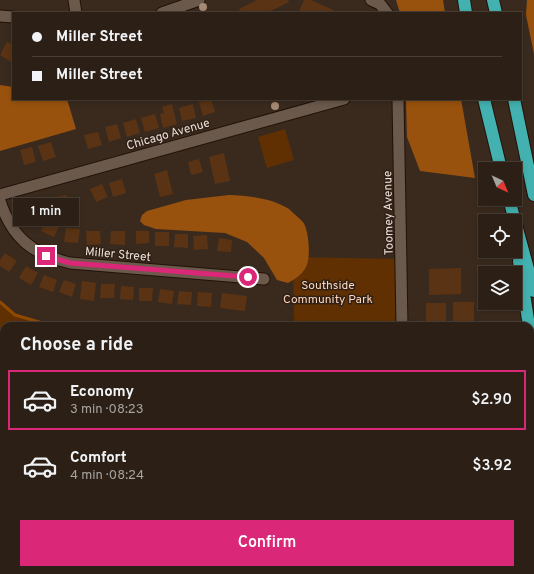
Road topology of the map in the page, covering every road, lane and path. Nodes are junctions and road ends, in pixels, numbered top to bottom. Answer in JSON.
{"nodes":[{"id":1,"x":74,"y":0,"type":"edge"},
{"id":2,"x":199,"y":0,"type":"edge"},
{"id":3,"x":371,"y":0,"type":"edge"},
{"id":4,"x":464,"y":0,"type":"edge"},
{"id":5,"x":493,"y":0,"type":"edge"},
{"id":6,"x":76,"y":12,"type":"edge"},
{"id":7,"x":165,"y":12,"type":"edge"},
{"id":8,"x":386,"y":12,"type":"edge"},
{"id":9,"x":466,"y":12,"type":"edge"},
{"id":10,"x":496,"y":12,"type":"edge"},
{"id":11,"x":0,"y":16,"type":"edge"},
{"id":12,"x":12,"y":17,"type":"edge"},
{"id":13,"x":340,"y":100,"type":"edge"},
{"id":14,"x":398,"y":100,"type":"edge"},
{"id":15,"x":484,"y":100,"type":"edge"},
{"id":16,"x":514,"y":100,"type":"edge"},
{"id":17,"x":499,"y":162,"type":"edge"},
{"id":18,"x":534,"y":194,"type":"edge"},
{"id":19,"x":0,"y":195,"type":"edge"},
{"id":20,"x":0,"y":201,"type":"edge"},
{"id":21,"x":511,"y":206,"type":"edge"},
{"id":22,"x":519,"y":258,"type":"edge"},
{"id":23,"x":264,"y":279,"type":"dead end"},
{"id":24,"x":534,"y":291,"type":"edge"},
{"id":25,"x":402,"y":322,"type":"edge"},
{"id":26,"x":529,"y":322,"type":"edge"}],
"edges":[{"from":1,"to":6,"type":"street"},
{"from":2,"to":7,"type":"street"},
{"from":3,"to":8,"type":"street"},
{"from":4,"to":9,"type":"highway"},
{"from":5,"to":10,"type":"highway"},
{"from":11,"to":12,"type":"street"},
{"from":13,"to":19,"type":"street","name":"Chicago Avenue"},
{"from":14,"to":25,"type":"street","name":"Toomey Avenue"},
{"from":15,"to":17,"type":"highway"},
{"from":16,"to":18,"type":"highway"},
{"from":20,"to":23,"type":"street","name":"Miller Street"},
{"from":21,"to":24,"type":"highway"},
{"from":22,"to":26,"type":"highway"}]}
